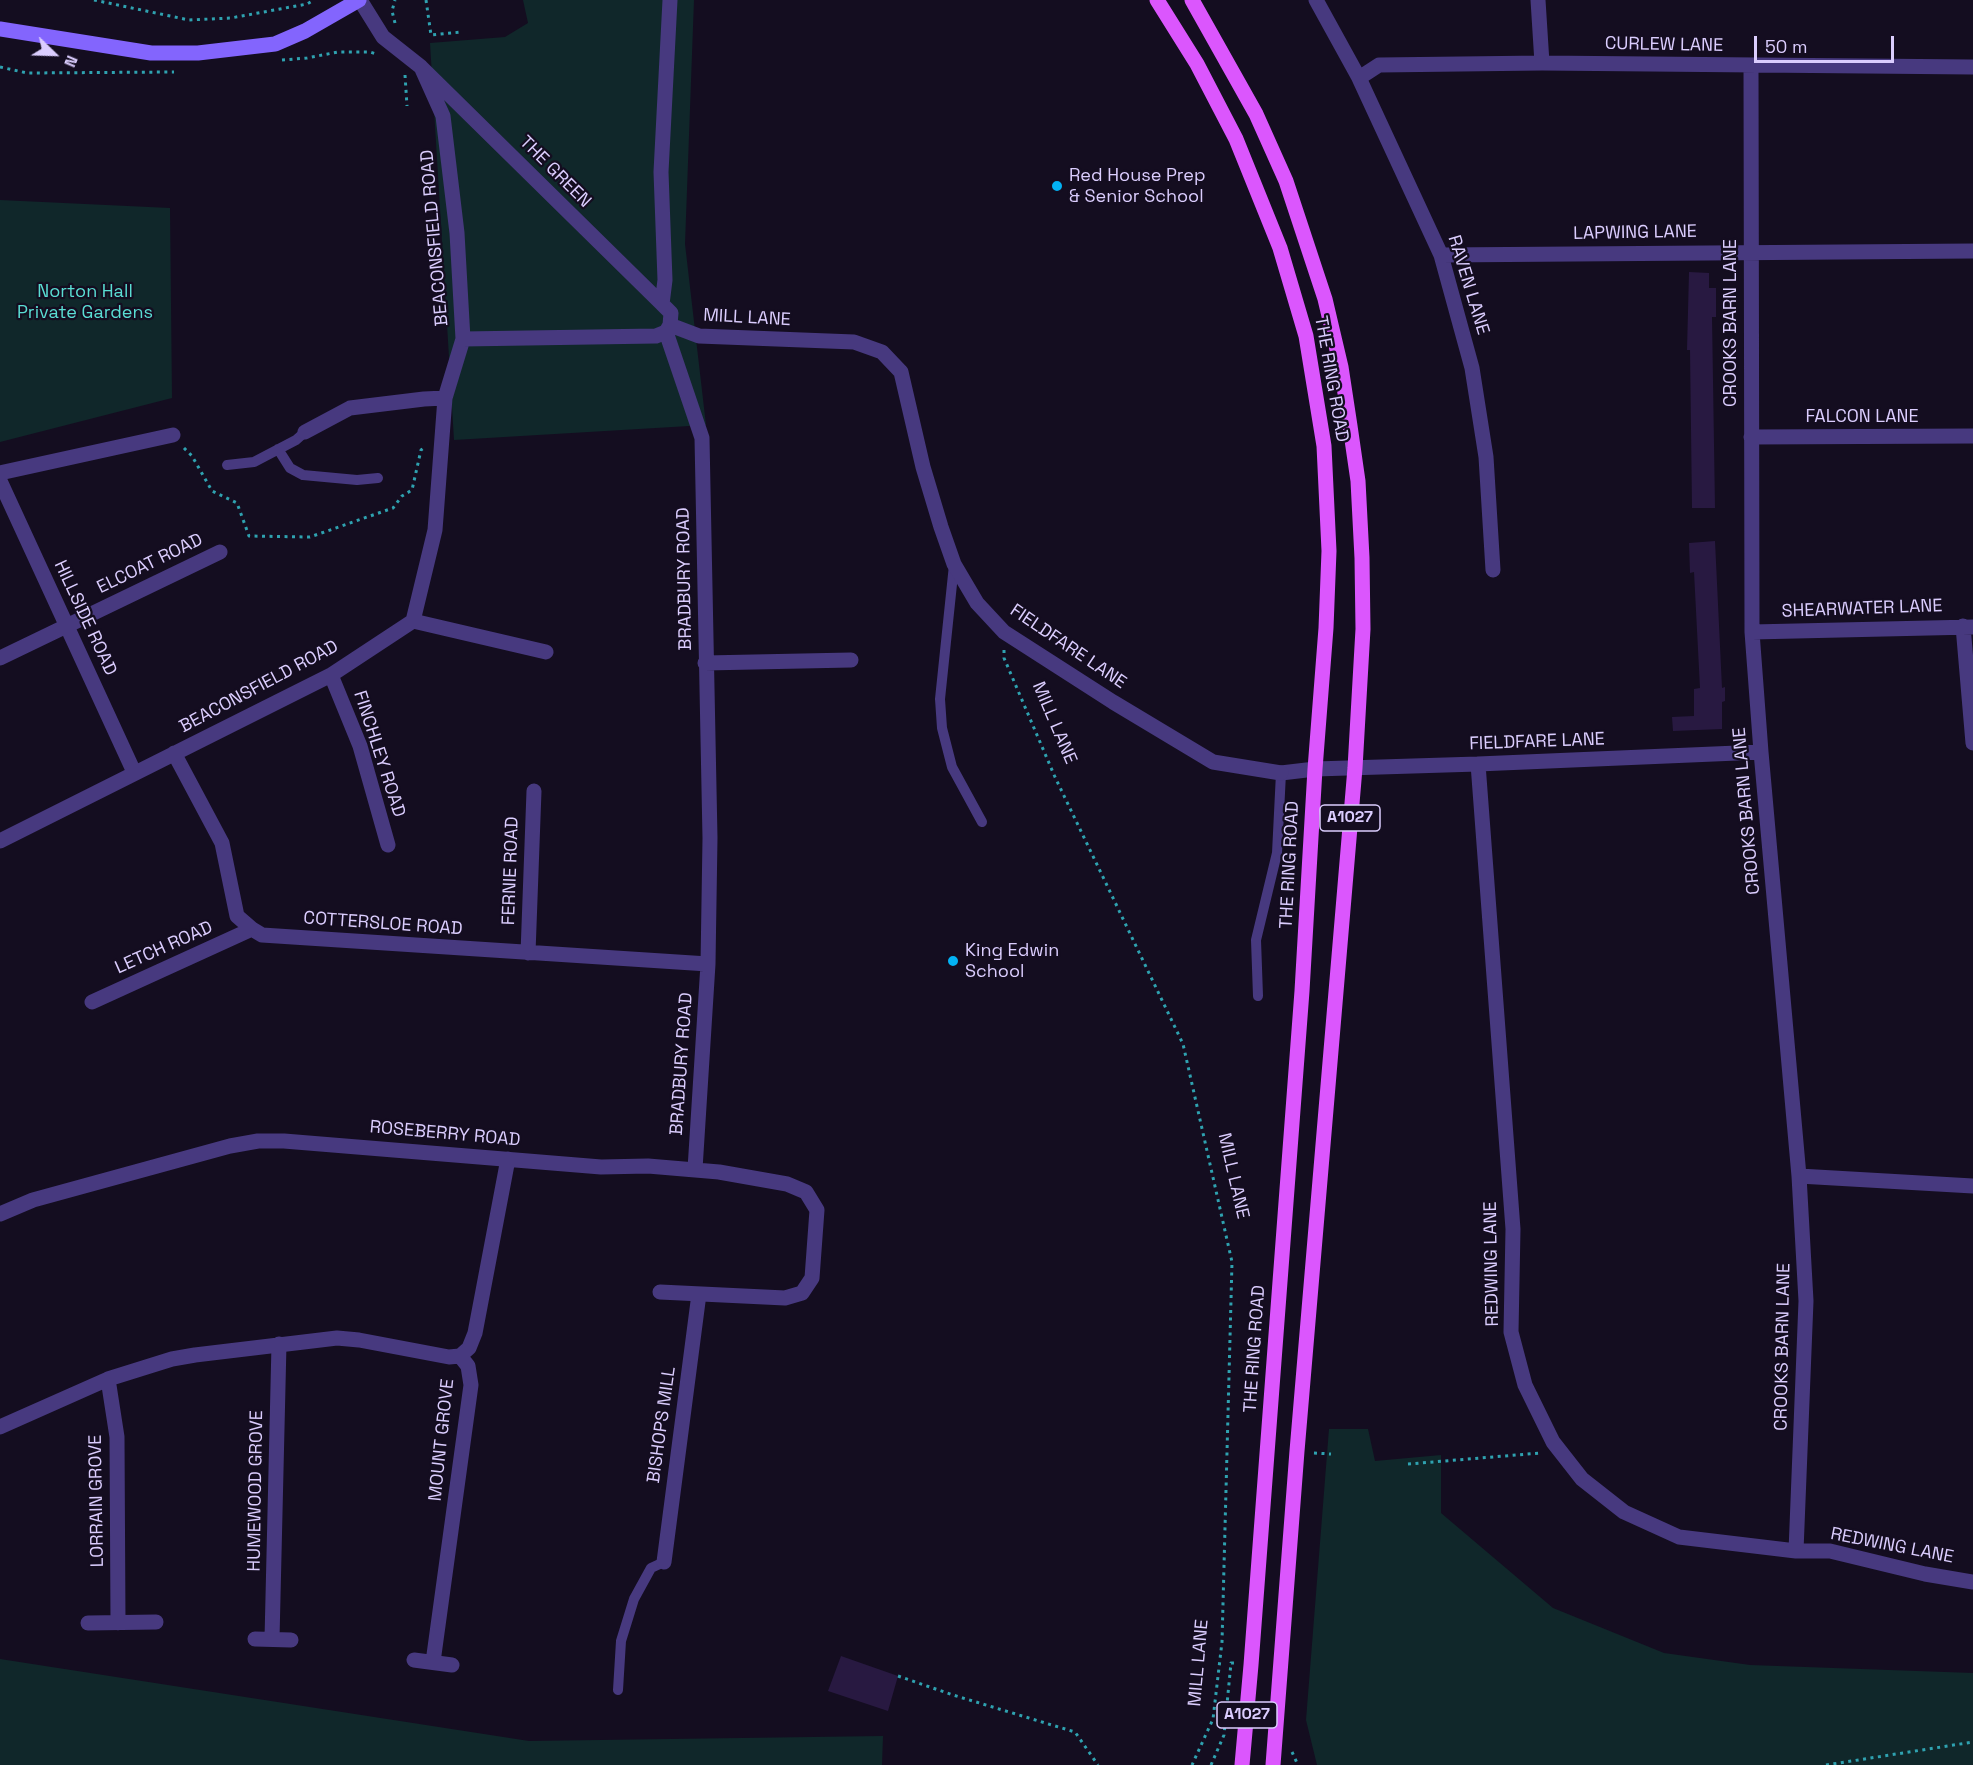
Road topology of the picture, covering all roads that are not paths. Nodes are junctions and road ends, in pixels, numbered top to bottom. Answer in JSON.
{"nodes":[{"id":1,"x":359,"y":0,"type":"edge"},
{"id":2,"x":670,"y":0,"type":"edge"},
{"id":3,"x":1157,"y":0,"type":"edge"},
{"id":4,"x":1192,"y":0,"type":"edge"},
{"id":5,"x":1316,"y":0,"type":"edge"},
{"id":6,"x":1538,"y":0,"type":"edge"},
{"id":7,"x":0,"y":29,"type":"edge"},
{"id":8,"x":1542,"y":63,"type":"junction"},
{"id":9,"x":1751,"y":65,"type":"junction"},
{"id":10,"x":421,"y":67,"type":"junction"},
{"id":11,"x":1973,"y":67,"type":"edge"},
{"id":12,"x":1359,"y":78,"type":"junction"},
{"id":13,"x":1973,"y":250,"type":"edge"},
{"id":14,"x":1751,"y":251,"type":"junction"},
{"id":15,"x":1441,"y":255,"type":"junction"},
{"id":16,"x":662,"y":304,"type":"junction"},
{"id":17,"x":668,"y":329,"type":"junction"},
{"id":18,"x":463,"y":339,"type":"junction"},
{"id":19,"x":446,"y":398,"type":"junction"},
{"id":20,"x":306,"y":432,"type":"joint"},
{"id":21,"x":173,"y":435,"type":"dead end"},
{"id":22,"x":1973,"y":436,"type":"edge"},
{"id":23,"x":1750,"y":437,"type":"junction"},
{"id":24,"x":278,"y":449,"type":"junction"},
{"id":25,"x":227,"y":465,"type":"dead end"},
{"id":26,"x":0,"y":473,"type":"edge"},
{"id":27,"x":378,"y":478,"type":"dead end"},
{"id":28,"x":0,"y":481,"type":"edge"},
{"id":29,"x":220,"y":552,"type":"dead end"},
{"id":30,"x":954,"y":564,"type":"junction"},
{"id":31,"x":1493,"y":570,"type":"dead end"},
{"id":32,"x":413,"y":621,"type":"junction"},
{"id":33,"x":67,"y":626,"type":"junction"},
{"id":34,"x":1968,"y":626,"type":"edge"},
{"id":35,"x":1752,"y":632,"type":"junction"},
{"id":36,"x":546,"y":652,"type":"dead end"},
{"id":37,"x":0,"y":658,"type":"edge"},
{"id":38,"x":850,"y":660,"type":"dead end"},
{"id":39,"x":705,"y":663,"type":"junction"},
{"id":40,"x":331,"y":675,"type":"junction"},
{"id":41,"x":1973,"y":743,"type":"edge"},
{"id":42,"x":1761,"y":752,"type":"junction"},
{"id":43,"x":174,"y":753,"type":"junction"},
{"id":44,"x":1478,"y":764,"type":"junction"},
{"id":45,"x":1355,"y":768,"type":"junction"},
{"id":46,"x":1315,"y":769,"type":"junction"},
{"id":47,"x":134,"y":772,"type":"junction"},
{"id":48,"x":1281,"y":773,"type":"junction"},
{"id":49,"x":534,"y":791,"type":"dead end"},
{"id":50,"x":982,"y":822,"type":"dead end"},
{"id":51,"x":0,"y":841,"type":"edge"},
{"id":52,"x":388,"y":845,"type":"dead end"},
{"id":53,"x":252,"y":929,"type":"junction"},
{"id":54,"x":528,"y":953,"type":"junction"},
{"id":55,"x":708,"y":964,"type":"junction"},
{"id":56,"x":1258,"y":996,"type":"dead end"},
{"id":57,"x":92,"y":1002,"type":"dead end"},
{"id":58,"x":508,"y":1159,"type":"junction"},
{"id":59,"x":695,"y":1169,"type":"junction"},
{"id":60,"x":1799,"y":1176,"type":"junction"},
{"id":61,"x":1973,"y":1186,"type":"edge"},
{"id":62,"x":0,"y":1214,"type":"edge"},
{"id":63,"x":660,"y":1292,"type":"dead end"},
{"id":64,"x":699,"y":1294,"type":"junction"},
{"id":65,"x":279,"y":1344,"type":"junction"},
{"id":66,"x":460,"y":1356,"type":"junction"},
{"id":67,"x":108,"y":1379,"type":"junction"},
{"id":68,"x":0,"y":1427,"type":"edge"},
{"id":69,"x":1796,"y":1551,"type":"junction"},
{"id":70,"x":664,"y":1562,"type":"joint"},
{"id":71,"x":1973,"y":1582,"type":"edge"},
{"id":72,"x":156,"y":1622,"type":"dead end"},
{"id":73,"x":88,"y":1623,"type":"dead end"},
{"id":74,"x":118,"y":1623,"type":"junction"},
{"id":75,"x":255,"y":1639,"type":"dead end"},
{"id":76,"x":272,"y":1639,"type":"junction"},
{"id":77,"x":291,"y":1640,"type":"dead end"},
{"id":78,"x":414,"y":1660,"type":"dead end"},
{"id":79,"x":433,"y":1662,"type":"junction"},
{"id":80,"x":452,"y":1665,"type":"dead end"},
{"id":81,"x":618,"y":1690,"type":"dead end"},
{"id":82,"x":1242,"y":1765,"type":"edge"},
{"id":83,"x":1274,"y":1765,"type":"edge"}],
"edges":[{"from":1,"to":7,"type":"main road"},
{"from":1,"to":10,"type":"street","name":"THE GREEN"},
{"from":2,"to":16,"type":"street","name":"BRADBURY ROAD"},
{"from":3,"to":46,"type":"main road","name":"THE RING ROAD","number":"A1027"},
{"from":4,"to":45,"type":"main road","name":"THE RING ROAD","number":"A1027"},
{"from":5,"to":12,"type":"street","name":"RAVEN LANE"},
{"from":6,"to":8,"type":"street"},
{"from":8,"to":9,"type":"street","name":"CURLEW LANE"},
{"from":8,"to":12,"type":"street","name":"CURLEW LANE"},
{"from":9,"to":11,"type":"street","name":"CURLEW LANE"},
{"from":9,"to":14,"type":"street","name":"CROOKS BARN LANE"},
{"from":10,"to":16,"type":"street","name":"THE GREEN"},
{"from":10,"to":18,"type":"street","name":"BEACONSFIELD ROAD"},
{"from":12,"to":15,"type":"street","name":"RAVEN LANE"},
{"from":13,"to":14,"type":"street","name":"LAPWING LANE"},
{"from":14,"to":15,"type":"street","name":"LAPWING LANE"},
{"from":14,"to":23,"type":"street","name":"CROOKS BARN LANE"},
{"from":15,"to":31,"type":"street","name":"RAVEN LANE"},
{"from":16,"to":17,"type":"street","name":"BRADBURY ROAD"},
{"from":17,"to":18,"type":"street","name":"MILL LANE"},
{"from":17,"to":30,"type":"street","name":"MILL LANE"},
{"from":17,"to":39,"type":"street","name":"BRADBURY ROAD"},
{"from":18,"to":19,"type":"street","name":"BEACONSFIELD ROAD"},
{"from":19,"to":20,"type":"street"},
{"from":19,"to":32,"type":"street","name":"BEACONSFIELD ROAD"},
{"from":20,"to":24,"type":"lane"},
{"from":21,"to":26,"type":"street"},
{"from":22,"to":23,"type":"street","name":"FALCON LANE"},
{"from":23,"to":35,"type":"street","name":"CROOKS BARN LANE"},
{"from":24,"to":25,"type":"lane"},
{"from":24,"to":27,"type":"lane"},
{"from":28,"to":33,"type":"street","name":"HILLSIDE ROAD"},
{"from":29,"to":33,"type":"street","name":"ELCOAT ROAD"},
{"from":30,"to":48,"type":"street","name":"FIELDFARE LANE"},
{"from":30,"to":50,"type":"lane"},
{"from":32,"to":36,"type":"street"},
{"from":32,"to":40,"type":"street","name":"BEACONSFIELD ROAD"},
{"from":33,"to":37,"type":"street","name":"ELCOAT ROAD"},
{"from":33,"to":47,"type":"street","name":"HILLSIDE ROAD"},
{"from":34,"to":35,"type":"street","name":"SHEARWATER LANE"},
{"from":34,"to":41,"type":"street"},
{"from":35,"to":42,"type":"street","name":"CROOKS BARN LANE"},
{"from":38,"to":39,"type":"street"},
{"from":39,"to":55,"type":"street","name":"BRADBURY ROAD"},
{"from":40,"to":43,"type":"street","name":"BEACONSFIELD ROAD"},
{"from":40,"to":52,"type":"street","name":"FINCHLEY ROAD"},
{"from":42,"to":44,"type":"street","name":"FIELDFARE LANE"},
{"from":42,"to":60,"type":"street","name":"CROOKS BARN LANE"},
{"from":43,"to":47,"type":"street","name":"BEACONSFIELD ROAD"},
{"from":43,"to":53,"type":"street"},
{"from":44,"to":45,"type":"street","name":"FIELDFARE LANE"},
{"from":44,"to":69,"type":"street","name":"REDWING LANE"},
{"from":45,"to":46,"type":"street","name":"FIELDFARE LANE"},
{"from":45,"to":83,"type":"main road","name":"THE RING ROAD","number":"A1027"},
{"from":46,"to":48,"type":"street","name":"FIELDFARE LANE"},
{"from":46,"to":82,"type":"main road","name":"THE RING ROAD","number":"A1027"},
{"from":47,"to":51,"type":"street","name":"BEACONSFIELD ROAD"},
{"from":48,"to":56,"type":"lane"},
{"from":49,"to":54,"type":"street","name":"FERNIE ROAD"},
{"from":53,"to":54,"type":"street","name":"COTTERSLOE ROAD"},
{"from":53,"to":57,"type":"street","name":"LETCH ROAD"},
{"from":54,"to":55,"type":"street","name":"COTTERSLOE ROAD"},
{"from":55,"to":59,"type":"street","name":"BRADBURY ROAD"},
{"from":58,"to":59,"type":"street","name":"ROSEBERRY ROAD"},
{"from":58,"to":62,"type":"street","name":"ROSEBERRY ROAD"},
{"from":58,"to":66,"type":"street","name":"MOUNT GROVE"},
{"from":59,"to":64,"type":"street","name":"ROSEBERRY ROAD"},
{"from":60,"to":61,"type":"street"},
{"from":60,"to":69,"type":"street","name":"CROOKS BARN LANE"},
{"from":63,"to":64,"type":"street"},
{"from":64,"to":70,"type":"street","name":"BISHOPS MILL"},
{"from":65,"to":66,"type":"street"},
{"from":65,"to":67,"type":"street"},
{"from":65,"to":76,"type":"street","name":"HUMEWOOD GROVE"},
{"from":66,"to":79,"type":"street","name":"MOUNT GROVE"},
{"from":67,"to":68,"type":"street"},
{"from":67,"to":74,"type":"street","name":"LORRAIN GROVE"},
{"from":69,"to":71,"type":"street","name":"REDWING LANE"},
{"from":70,"to":81,"type":"lane"},
{"from":72,"to":74,"type":"street"},
{"from":73,"to":74,"type":"street"},
{"from":75,"to":76,"type":"street"},
{"from":76,"to":77,"type":"street"},
{"from":78,"to":79,"type":"street"},
{"from":79,"to":80,"type":"street"}]}
